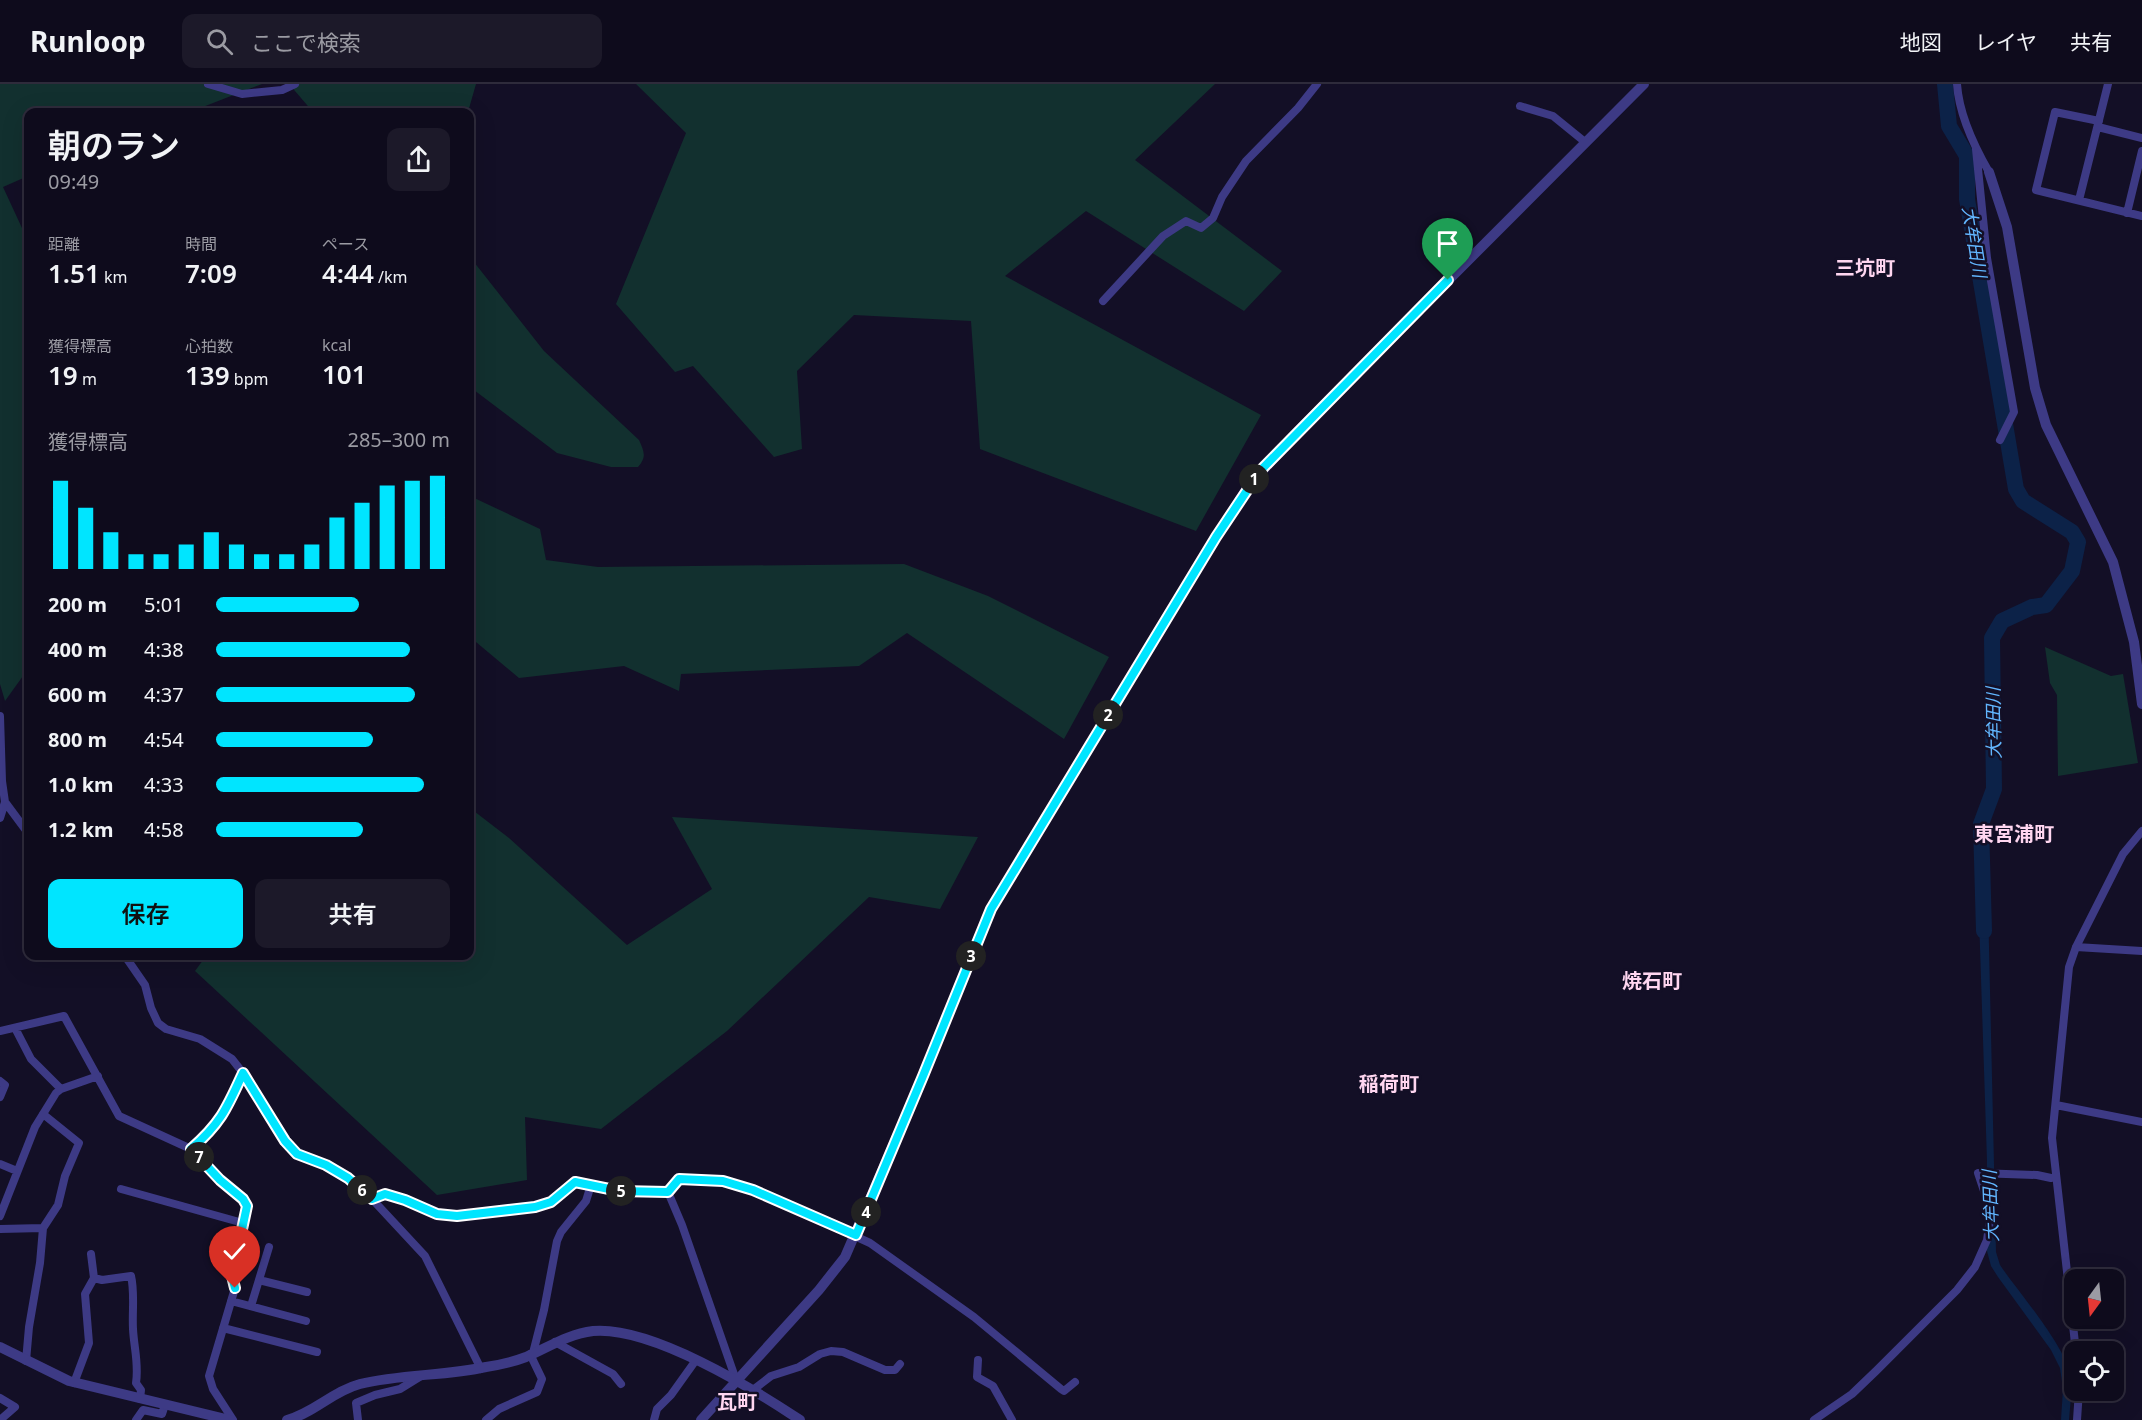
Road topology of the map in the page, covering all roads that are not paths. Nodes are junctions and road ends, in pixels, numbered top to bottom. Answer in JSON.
{"nodes":[{"id":1,"x":208,"y":84,"type":"edge"},
{"id":2,"x":296,"y":84,"type":"edge"},
{"id":3,"x":1317,"y":84,"type":"edge"},
{"id":4,"x":1644,"y":84,"type":"edge"},
{"id":5,"x":1957,"y":84,"type":"edge"},
{"id":6,"x":2108,"y":84,"type":"edge"},
{"id":7,"x":1520,"y":106,"type":"dead end"},
{"id":8,"x":2098,"y":124,"type":"junction"},
{"id":9,"x":2142,"y":138,"type":"edge"},
{"id":10,"x":1585,"y":142,"type":"junction"},
{"id":11,"x":1976,"y":149,"type":"junction"},
{"id":12,"x":2142,"y":151,"type":"edge"},
{"id":13,"x":1989,"y":172,"type":"joint"},
{"id":14,"x":2079,"y":200,"type":"junction"},
{"id":15,"x":2127,"y":213,"type":"junction"},
{"id":16,"x":2142,"y":216,"type":"edge"},
{"id":17,"x":1103,"y":301,"type":"dead end"},
{"id":18,"x":2000,"y":440,"type":"dead end"},
{"id":19,"x":2142,"y":704,"type":"edge"},
{"id":20,"x":0,"y":716,"type":"edge"},
{"id":21,"x":5,"y":802,"type":"junction"},
{"id":22,"x":0,"y":818,"type":"edge"},
{"id":23,"x":24,"y":828,"type":"edge"},
{"id":24,"x":2142,"y":831,"type":"edge"},
{"id":25,"x":2076,"y":947,"type":"junction"},
{"id":26,"x":2142,"y":951,"type":"edge"},
{"id":27,"x":131,"y":960,"type":"edge"},
{"id":28,"x":15,"y":1028,"type":"junction"},
{"id":29,"x":0,"y":1031,"type":"edge"},
{"id":30,"x":243,"y":1073,"type":"junction"},
{"id":31,"x":98,"y":1076,"type":"junction"},
{"id":32,"x":0,"y":1081,"type":"edge"},
{"id":33,"x":61,"y":1089,"type":"junction"},
{"id":34,"x":0,"y":1097,"type":"edge"},
{"id":35,"x":2056,"y":1105,"type":"junction"},
{"id":36,"x":43,"y":1114,"type":"junction"},
{"id":37,"x":2142,"y":1122,"type":"edge"},
{"id":38,"x":191,"y":1149,"type":"junction"},
{"id":39,"x":0,"y":1164,"type":"edge"},
{"id":40,"x":17,"y":1172,"type":"junction"},
{"id":41,"x":2051,"y":1178,"type":"dead end"},
{"id":42,"x":591,"y":1185,"type":"junction"},
{"id":43,"x":121,"y":1189,"type":"dead end"},
{"id":44,"x":668,"y":1192,"type":"junction"},
{"id":45,"x":372,"y":1199,"type":"junction"},
{"id":46,"x":0,"y":1216,"type":"edge"},
{"id":47,"x":243,"y":1223,"type":"junction"},
{"id":48,"x":43,"y":1228,"type":"junction"},
{"id":49,"x":0,"y":1229,"type":"edge"},
{"id":50,"x":856,"y":1235,"type":"junction"},
{"id":51,"x":269,"y":1246,"type":"dead end"},
{"id":52,"x":91,"y":1254,"type":"dead end"},
{"id":53,"x":94,"y":1278,"type":"junction"},
{"id":54,"x":259,"y":1280,"type":"junction"},
{"id":55,"x":307,"y":1292,"type":"dead end"},
{"id":56,"x":231,"y":1301,"type":"junction"},
{"id":57,"x":251,"y":1306,"type":"junction"},
{"id":58,"x":306,"y":1321,"type":"dead end"},
{"id":59,"x":223,"y":1328,"type":"junction"},
{"id":60,"x":2075,"y":1341,"type":"edge"},
{"id":61,"x":555,"y":1342,"type":"junction"},
{"id":62,"x":0,"y":1347,"type":"edge"},
{"id":63,"x":317,"y":1352,"type":"dead end"},
{"id":64,"x":532,"y":1353,"type":"junction"},
{"id":65,"x":696,"y":1360,"type":"junction"},
{"id":66,"x":978,"y":1360,"type":"dead end"},
{"id":67,"x":26,"y":1361,"type":"junction"},
{"id":68,"x":900,"y":1364,"type":"dead end"},
{"id":69,"x":481,"y":1369,"type":"junction"},
{"id":70,"x":421,"y":1375,"type":"junction"},
{"id":71,"x":736,"y":1380,"type":"junction"},
{"id":72,"x":1075,"y":1382,"type":"dead end"},
{"id":73,"x":74,"y":1383,"type":"junction"},
{"id":74,"x":621,"y":1384,"type":"dead end"},
{"id":75,"x":753,"y":1390,"type":"junction"},
{"id":76,"x":0,"y":1398,"type":"edge"},
{"id":77,"x":140,"y":1399,"type":"junction"},
{"id":78,"x":2078,"y":1401,"type":"edge"},
{"id":79,"x":165,"y":1405,"type":"junction"},
{"id":80,"x":0,"y":1420,"type":"edge"},
{"id":81,"x":136,"y":1420,"type":"edge"},
{"id":82,"x":232,"y":1420,"type":"edge"},
{"id":83,"x":287,"y":1420,"type":"edge"},
{"id":84,"x":358,"y":1420,"type":"edge"},
{"id":85,"x":486,"y":1420,"type":"edge"},
{"id":86,"x":654,"y":1420,"type":"edge"},
{"id":87,"x":701,"y":1420,"type":"edge"},
{"id":88,"x":800,"y":1420,"type":"edge"},
{"id":89,"x":1012,"y":1420,"type":"edge"},
{"id":90,"x":1814,"y":1420,"type":"edge"},
{"id":91,"x":2077,"y":1420,"type":"edge"}],
"edges":[{"from":1,"to":2,"type":"street"},
{"from":3,"to":17,"type":"street"},
{"from":4,"to":10,"type":"street"},
{"from":5,"to":11,"type":"street"},
{"from":6,"to":8,"type":"street"},
{"from":7,"to":10,"type":"street"},
{"from":8,"to":9,"type":"street"},
{"from":8,"to":14,"type":"street"},
{"from":8,"to":14,"type":"street"},
{"from":10,"to":50,"type":"street"},
{"from":11,"to":13,"type":"street"},
{"from":11,"to":18,"type":"street"},
{"from":12,"to":15,"type":"street"},
{"from":13,"to":19,"type":"street"},
{"from":14,"to":15,"type":"street"},
{"from":15,"to":16,"type":"street"},
{"from":20,"to":21,"type":"street"},
{"from":21,"to":22,"type":"street"},
{"from":21,"to":23,"type":"street"},
{"from":24,"to":25,"type":"street"},
{"from":25,"to":26,"type":"street"},
{"from":25,"to":35,"type":"street"},
{"from":27,"to":30,"type":"street"},
{"from":28,"to":29,"type":"street"},
{"from":28,"to":31,"type":"street"},
{"from":28,"to":33,"type":"street"},
{"from":30,"to":38,"type":"street"},
{"from":30,"to":45,"type":"street"},
{"from":31,"to":33,"type":"street"},
{"from":31,"to":38,"type":"street"},
{"from":32,"to":34,"type":"street"},
{"from":33,"to":36,"type":"street"},
{"from":35,"to":37,"type":"street"},
{"from":35,"to":60,"type":"street"},
{"from":36,"to":40,"type":"street"},
{"from":36,"to":48,"type":"street"},
{"from":38,"to":47,"type":"street"},
{"from":39,"to":40,"type":"street"},
{"from":40,"to":46,"type":"street"},
{"from":41,"to":90,"type":"street"},
{"from":42,"to":44,"type":"street"},
{"from":42,"to":45,"type":"street"},
{"from":42,"to":64,"type":"street"},
{"from":43,"to":47,"type":"street"},
{"from":44,"to":50,"type":"street"},
{"from":44,"to":71,"type":"street"},
{"from":45,"to":69,"type":"street"},
{"from":47,"to":56,"type":"street"},
{"from":48,"to":49,"type":"street"},
{"from":48,"to":67,"type":"street"},
{"from":50,"to":71,"type":"street"},
{"from":50,"to":72,"type":"street"},
{"from":51,"to":54,"type":"street"},
{"from":52,"to":53,"type":"street"},
{"from":53,"to":73,"type":"street"},
{"from":53,"to":77,"type":"street"},
{"from":54,"to":55,"type":"street"},
{"from":54,"to":57,"type":"street"},
{"from":56,"to":57,"type":"street"},
{"from":56,"to":59,"type":"street"},
{"from":57,"to":58,"type":"street"},
{"from":59,"to":63,"type":"street"},
{"from":59,"to":82,"type":"street"},
{"from":61,"to":64,"type":"street"},
{"from":61,"to":65,"type":"street"},
{"from":61,"to":74,"type":"street"},
{"from":62,"to":67,"type":"street"},
{"from":64,"to":69,"type":"street"},
{"from":64,"to":85,"type":"street"},
{"from":65,"to":71,"type":"street"},
{"from":65,"to":86,"type":"street"},
{"from":66,"to":89,"type":"street"},
{"from":67,"to":73,"type":"street"},
{"from":68,"to":75,"type":"street"},
{"from":69,"to":70,"type":"street"},
{"from":70,"to":83,"type":"street"},
{"from":70,"to":84,"type":"street"},
{"from":71,"to":75,"type":"street"},
{"from":71,"to":87,"type":"street"},
{"from":73,"to":77,"type":"street"},
{"from":75,"to":88,"type":"street"},
{"from":76,"to":80,"type":"street"},
{"from":77,"to":79,"type":"street"},
{"from":78,"to":91,"type":"street"},
{"from":79,"to":81,"type":"street"},
{"from":79,"to":82,"type":"street"}]}
